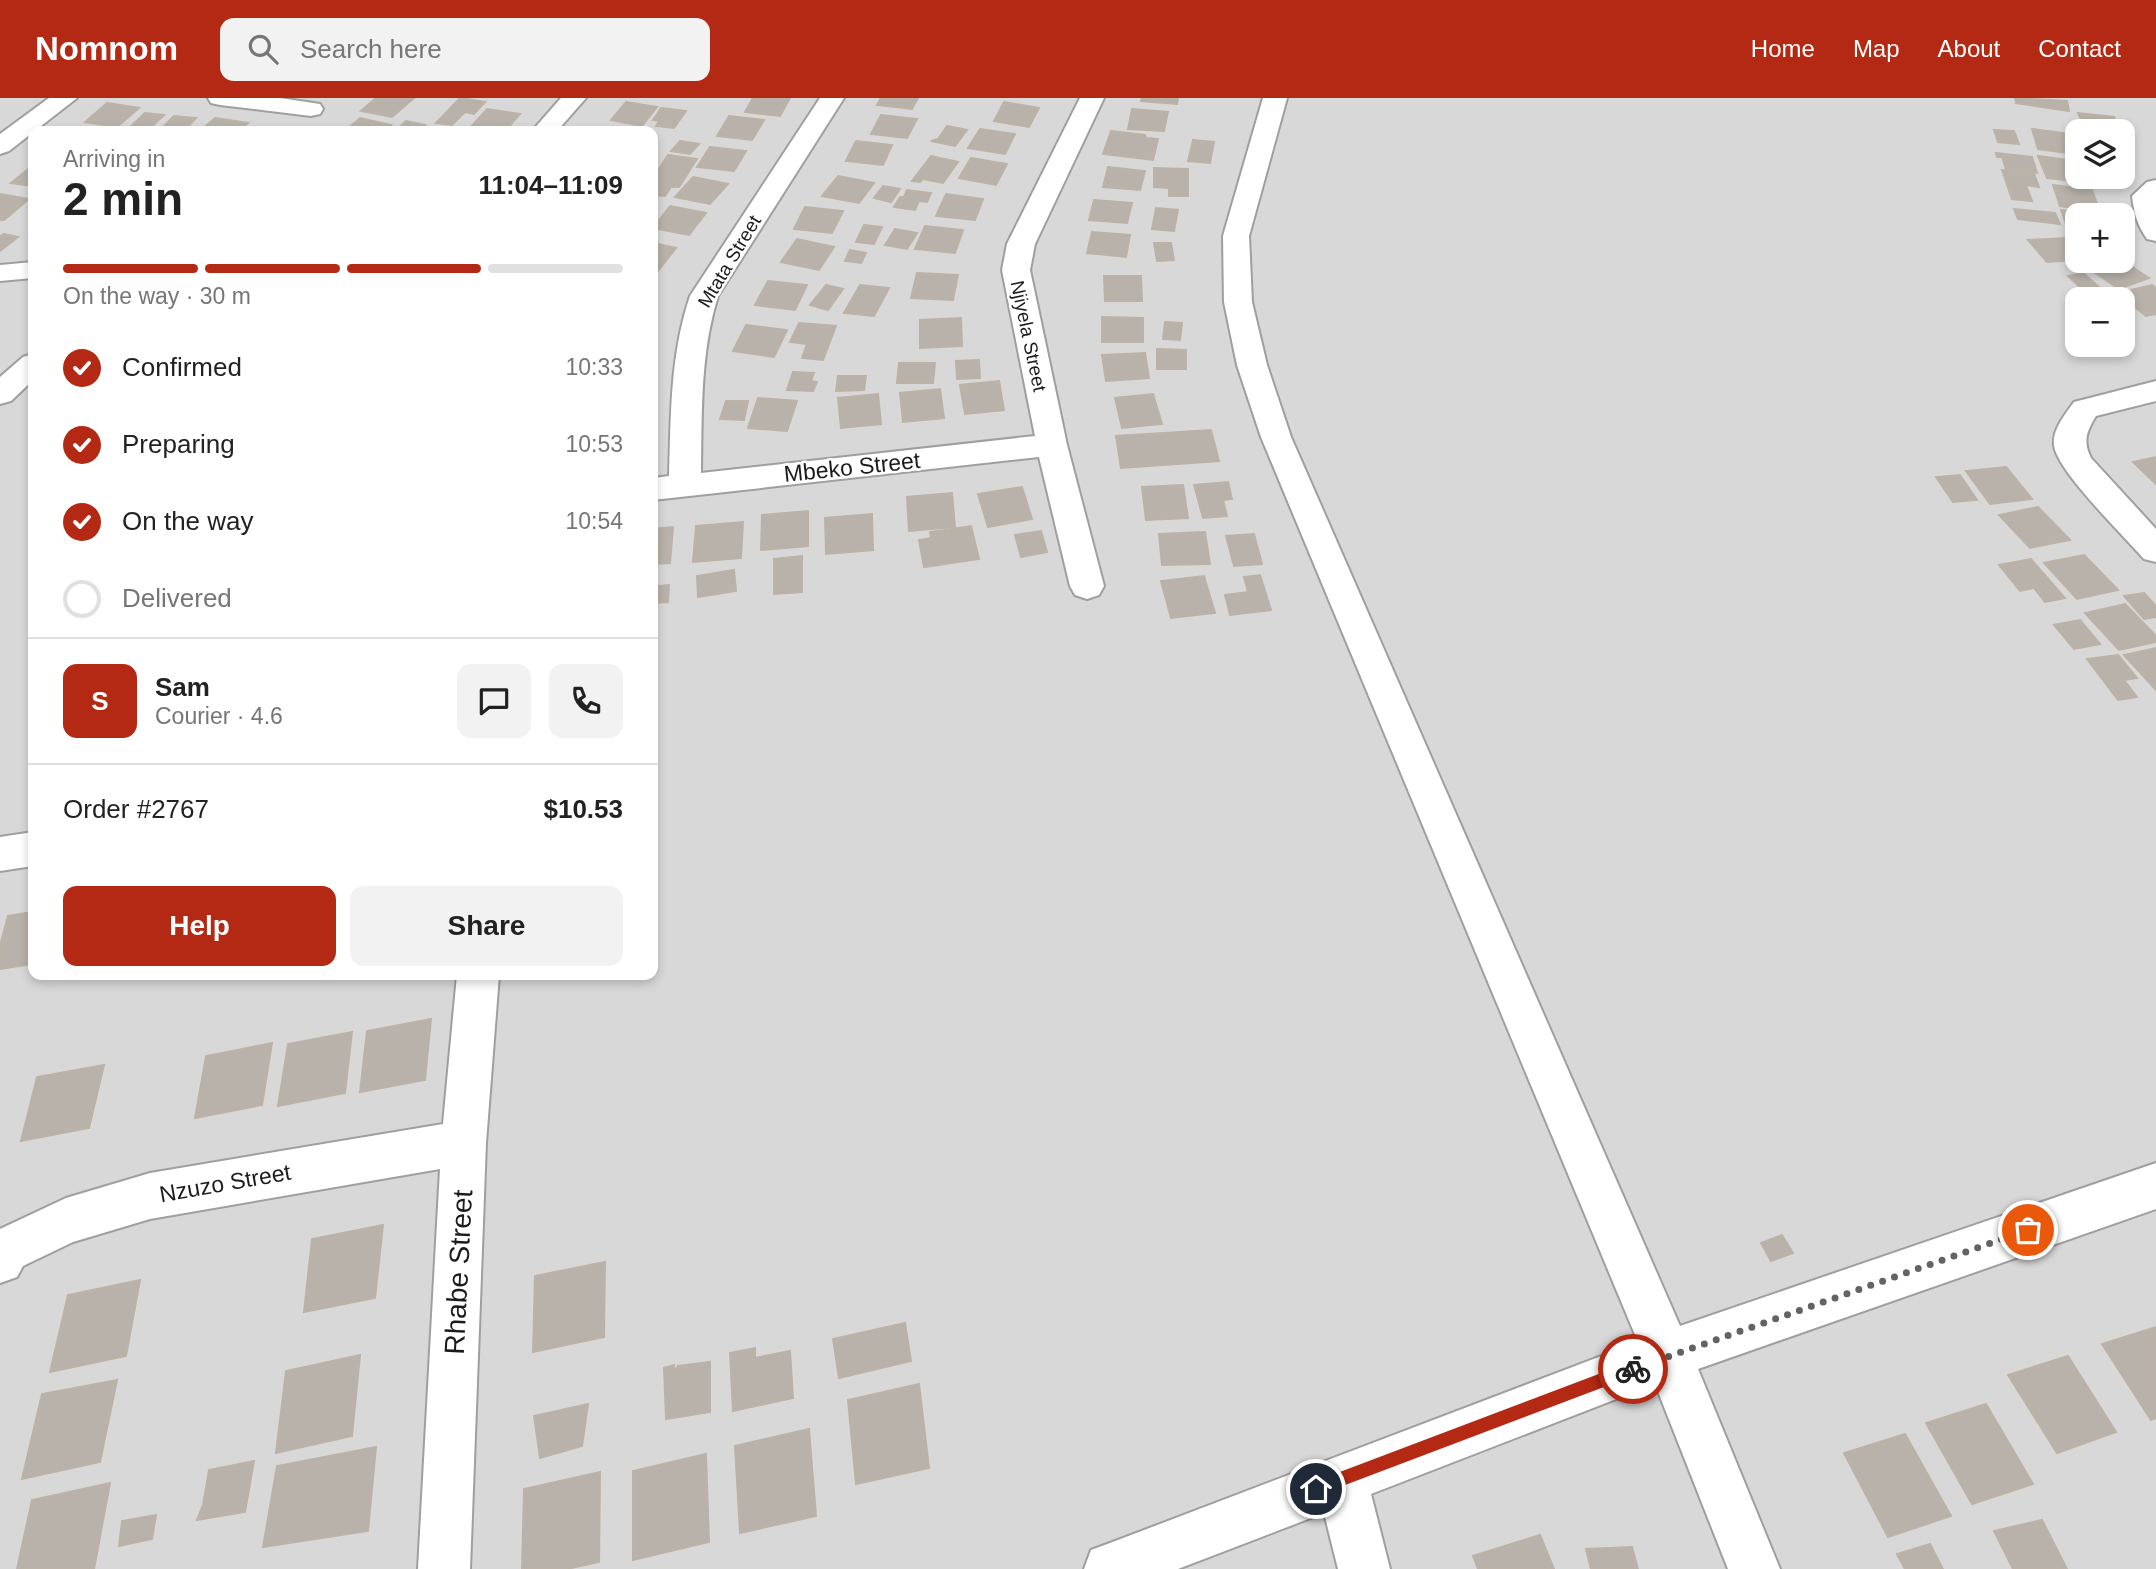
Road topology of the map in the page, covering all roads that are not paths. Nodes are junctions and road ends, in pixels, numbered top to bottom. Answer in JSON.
{"nodes":[{"id":1,"x":65,"y":98,"type":"edge"},
{"id":2,"x":220,"y":98,"type":"edge"},
{"id":3,"x":574,"y":98,"type":"edge"},
{"id":4,"x":832,"y":98,"type":"edge"},
{"id":5,"x":1092,"y":98,"type":"edge"},
{"id":6,"x":1275,"y":98,"type":"edge"},
{"id":7,"x":317,"y":104,"type":"edge"},
{"id":8,"x":293,"y":126,"type":"edge"},
{"id":9,"x":549,"y":126,"type":"edge"},
{"id":10,"x":0,"y":146,"type":"edge"},
{"id":11,"x":2156,"y":188,"type":"edge"},
{"id":12,"x":2156,"y":233,"type":"edge"},
{"id":13,"x":28,"y":270,"type":"edge"},
{"id":14,"x":0,"y":273,"type":"edge"},
{"id":15,"x":28,"y":369,"type":"edge"},
{"id":16,"x":2156,"y":391,"type":"edge"},
{"id":17,"x":0,"y":394,"type":"edge"},
{"id":18,"x":1052,"y":444,"type":"junction"},
{"id":19,"x":685,"y":485,"type":"junction"},
{"id":20,"x":658,"y":488,"type":"edge"},
{"id":21,"x":2156,"y":550,"type":"edge"},
{"id":22,"x":1087,"y":586,"type":"dead end"},
{"id":23,"x":28,"y":850,"type":"edge"},
{"id":24,"x":0,"y":854,"type":"edge"},
{"id":25,"x":478,"y":980,"type":"edge"},
{"id":26,"x":464,"y":1143,"type":"junction"},
{"id":27,"x":2156,"y":1186,"type":"edge"},
{"id":28,"x":0,"y":1260,"type":"edge"},
{"id":29,"x":1668,"y":1355,"type":"junction"},
{"id":30,"x":1341,"y":1479,"type":"junction"},
{"id":31,"x":444,"y":1569,"type":"edge"},
{"id":32,"x":1110,"y":1569,"type":"edge"},
{"id":33,"x":1364,"y":1569,"type":"edge"},
{"id":34,"x":1754,"y":1569,"type":"edge"}],
"edges":[{"from":1,"to":10,"type":"street"},
{"from":2,"to":7,"type":"street"},
{"from":3,"to":9,"type":"street"},
{"from":4,"to":19,"type":"street","name":"Mtata Street"},
{"from":5,"to":18,"type":"street","name":"Njiyela Street"},
{"from":6,"to":29,"type":"street"},
{"from":7,"to":8,"type":"street"},
{"from":11,"to":12,"type":"street"},
{"from":13,"to":14,"type":"street"},
{"from":15,"to":17,"type":"street"},
{"from":16,"to":21,"type":"street"},
{"from":18,"to":19,"type":"street","name":"Mbeko Street"},
{"from":18,"to":22,"type":"street","name":"Njiyela Street"},
{"from":19,"to":20,"type":"street","name":"Mbeko Street"},
{"from":23,"to":24,"type":"street"},
{"from":25,"to":26,"type":"street","name":"Rhabe Street"},
{"from":26,"to":28,"type":"street","name":"Nzuzo Street"},
{"from":26,"to":31,"type":"street","name":"Rhabe Street"},
{"from":27,"to":29,"type":"street"},
{"from":29,"to":30,"type":"street"},
{"from":29,"to":34,"type":"street"},
{"from":30,"to":32,"type":"street"},
{"from":30,"to":33,"type":"street"}]}
